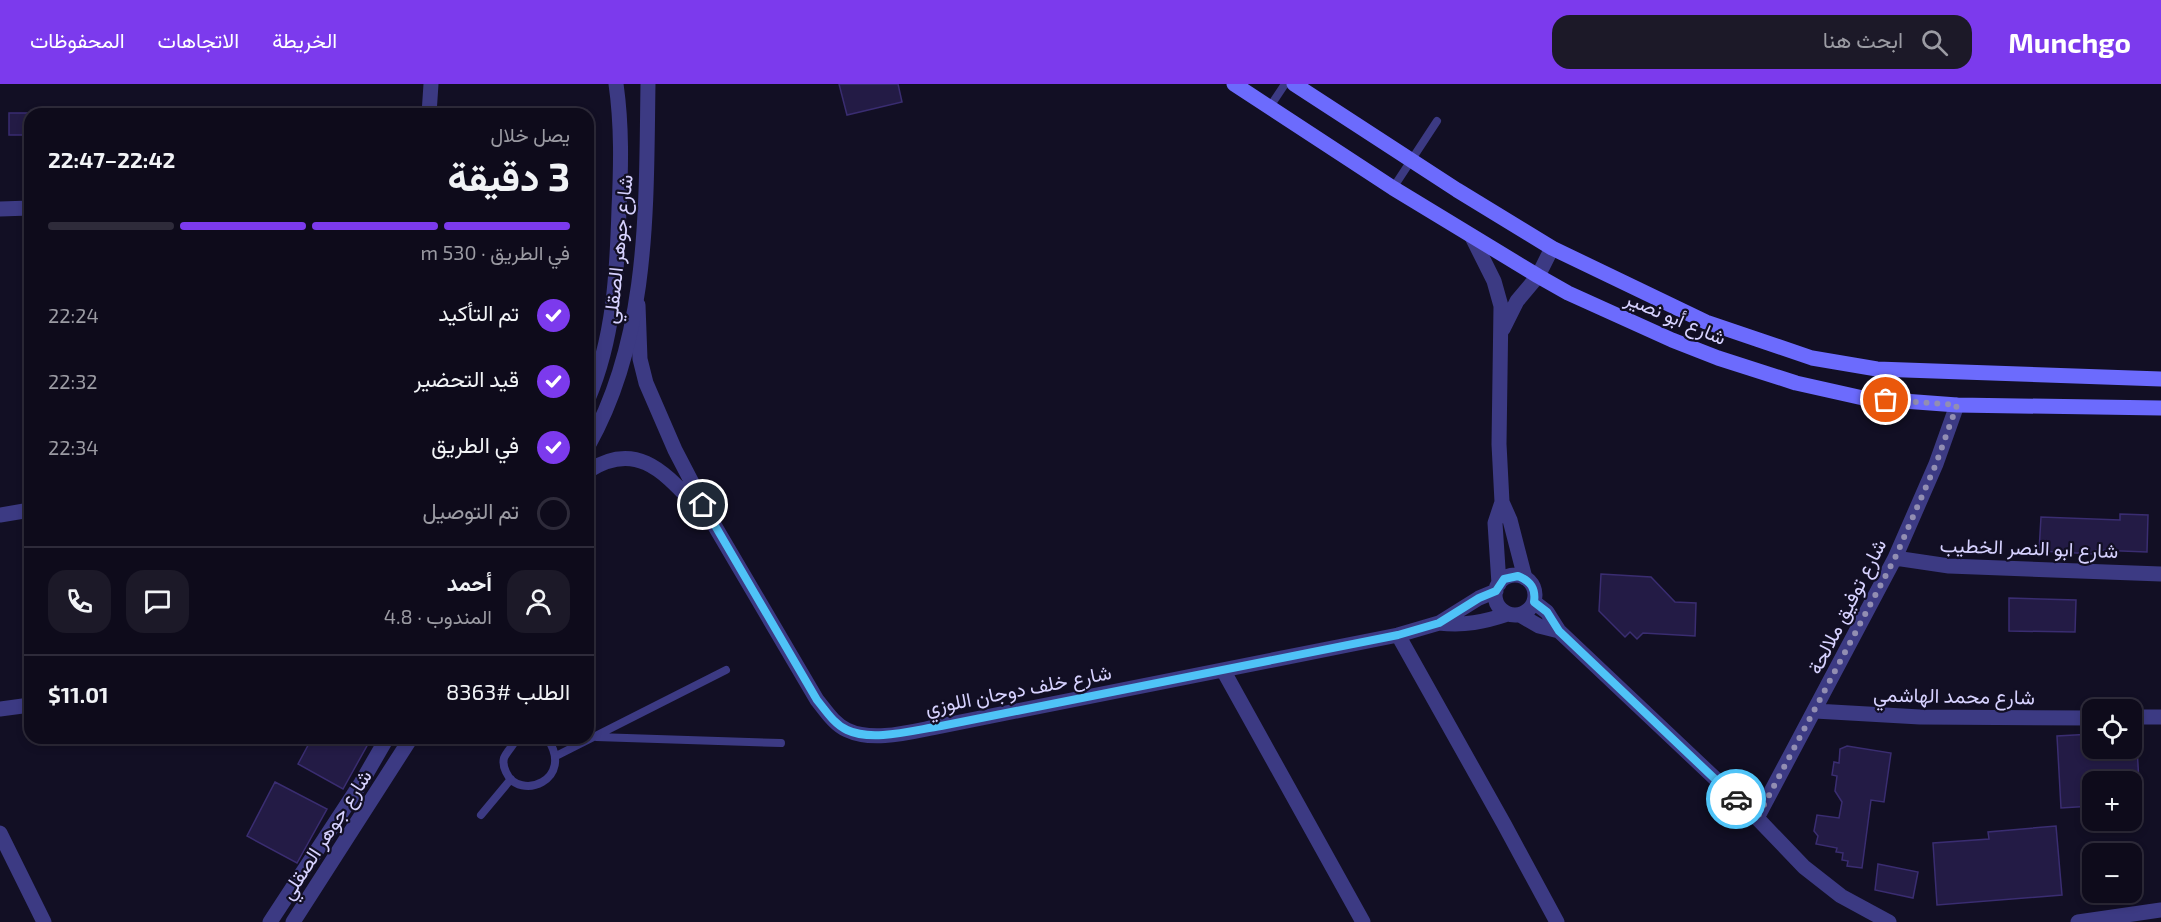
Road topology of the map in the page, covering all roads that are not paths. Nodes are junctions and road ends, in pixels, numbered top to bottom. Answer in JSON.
{"nodes":[{"id":1,"x":431,"y":84,"type":"edge"},
{"id":2,"x":616,"y":84,"type":"edge"},
{"id":3,"x":648,"y":84,"type":"edge"},
{"id":4,"x":1234,"y":84,"type":"edge"},
{"id":5,"x":1285,"y":84,"type":"edge"},
{"id":6,"x":1294,"y":84,"type":"edge"},
{"id":7,"x":429,"y":108,"type":"edge"},
{"id":8,"x":1269,"y":108,"type":"junction"},
{"id":9,"x":1437,"y":121,"type":"dead end"},
{"id":10,"x":1412,"y":161,"type":"junction"},
{"id":11,"x":1393,"y":188,"type":"junction"},
{"id":12,"x":24,"y":208,"type":"edge"},
{"id":13,"x":0,"y":209,"type":"edge"},
{"id":14,"x":1472,"y":237,"type":"junction"},
{"id":15,"x":1552,"y":248,"type":"junction"},
{"id":16,"x":1538,"y":276,"type":"junction"},
{"id":17,"x":638,"y":290,"type":"junction"},
{"id":18,"x":1501,"y":332,"type":"junction"},
{"id":19,"x":2161,"y":379,"type":"edge"},
{"id":20,"x":594,"y":381,"type":"edge"},
{"id":21,"x":1957,"y":405,"type":"junction"},
{"id":22,"x":2161,"y":408,"type":"edge"},
{"id":23,"x":594,"y":434,"type":"edge"},
{"id":24,"x":594,"y":467,"type":"edge"},
{"id":25,"x":1502,"y":502,"type":"junction"},
{"id":26,"x":24,"y":511,"type":"edge"},
{"id":27,"x":0,"y":515,"type":"edge"},
{"id":28,"x":713,"y":524,"type":"junction"},
{"id":29,"x":1895,"y":558,"type":"junction"},
{"id":30,"x":2161,"y":574,"type":"edge"},
{"id":31,"x":1525,"y":578,"type":"junction"},
{"id":32,"x":1498,"y":588,"type":"junction"},
{"id":33,"x":1534,"y":602,"type":"junction"},
{"id":34,"x":1514,"y":614,"type":"junction"},
{"id":35,"x":1439,"y":623,"type":"junction"},
{"id":36,"x":1559,"y":631,"type":"junction"},
{"id":37,"x":1398,"y":635,"type":"junction"},
{"id":38,"x":726,"y":670,"type":"dead end"},
{"id":39,"x":1223,"y":670,"type":"junction"},
{"id":40,"x":24,"y":706,"type":"edge"},
{"id":41,"x":0,"y":709,"type":"edge"},
{"id":42,"x":1815,"y":711,"type":"junction"},
{"id":43,"x":2142,"y":717,"type":"edge"},
{"id":44,"x":2161,"y":717,"type":"edge"},
{"id":45,"x":2082,"y":718,"type":"edge"},
{"id":46,"x":595,"y":736,"type":"joint"},
{"id":47,"x":781,"y":743,"type":"dead end"},
{"id":48,"x":384,"y":744,"type":"edge"},
{"id":49,"x":407,"y":744,"type":"edge"},
{"id":50,"x":513,"y":744,"type":"edge"},
{"id":51,"x":550,"y":744,"type":"edge"},
{"id":52,"x":579,"y":744,"type":"edge"},
{"id":53,"x":556,"y":756,"type":"junction"},
{"id":54,"x":511,"y":779,"type":"junction"},
{"id":55,"x":482,"y":815,"type":"dead end"},
{"id":56,"x":1757,"y":818,"type":"junction"},
{"id":57,"x":0,"y":833,"type":"edge"},
{"id":58,"x":2161,"y":910,"type":"edge"},
{"id":59,"x":44,"y":922,"type":"edge"},
{"id":60,"x":270,"y":922,"type":"edge"},
{"id":61,"x":293,"y":922,"type":"edge"},
{"id":62,"x":1363,"y":922,"type":"edge"},
{"id":63,"x":1557,"y":922,"type":"edge"},
{"id":64,"x":1889,"y":922,"type":"edge"},
{"id":65,"x":2078,"y":922,"type":"edge"}],
"edges":[{"from":1,"to":7,"type":"street"},
{"from":2,"to":20,"type":"street","name":"شارع جوهر الصقلي"},
{"from":3,"to":17,"type":"street","name":"شارع جوهر الصقلي"},
{"from":4,"to":8,"type":"main road","name":"شارع أبو نصير"},
{"from":5,"to":8,"type":"lane"},
{"from":6,"to":10,"type":"main road","name":"شارع أبو نصير"},
{"from":8,"to":11,"type":"main road","name":"شارع أبو نصير"},
{"from":9,"to":10,"type":"lane"},
{"from":10,"to":11,"type":"lane"},
{"from":10,"to":15,"type":"main road","name":"شارع أبو نصير"},
{"from":11,"to":14,"type":"main road","name":"شارع أبو نصير"},
{"from":12,"to":13,"type":"street"},
{"from":14,"to":16,"type":"main road","name":"شارع أبو نصير"},
{"from":14,"to":18,"type":"street"},
{"from":15,"to":16,"type":"street"},
{"from":15,"to":19,"type":"main road","name":"شارع أبو نصير"},
{"from":16,"to":18,"type":"street"},
{"from":16,"to":21,"type":"main road","name":"شارع أبو نصير"},
{"from":17,"to":23,"type":"street","name":"شارع جوهر الصقلي"},
{"from":17,"to":28,"type":"street","name":"شارع خلف دوجان اللوزي"},
{"from":18,"to":25,"type":"street"},
{"from":21,"to":22,"type":"main road","name":"شارع أبو نصير"},
{"from":21,"to":29,"type":"street","name":"شارع توفيق ملالحة"},
{"from":24,"to":28,"type":"street","name":"شارع خلف دوجان اللوزي"},
{"from":25,"to":31,"type":"street"},
{"from":25,"to":32,"type":"street"},
{"from":26,"to":27,"type":"street"},
{"from":28,"to":39,"type":"street","name":"شارع خلف دوجان اللوزي"},
{"from":29,"to":30,"type":"street","name":"شارع ابو النصر الخطيب"},
{"from":29,"to":42,"type":"street","name":"شارع توفيق ملالحة"},
{"from":31,"to":32,"type":"street"},
{"from":31,"to":33,"type":"street"},
{"from":32,"to":34,"type":"street"},
{"from":32,"to":35,"type":"street","name":"شارع خلف دوجان اللوزي"},
{"from":33,"to":34,"type":"street"},
{"from":33,"to":36,"type":"street"},
{"from":34,"to":35,"type":"street","name":"شارع خلف دوجان اللوزي"},
{"from":34,"to":36,"type":"street"},
{"from":35,"to":37,"type":"street","name":"شارع خلف دوجان اللوزي"},
{"from":36,"to":56,"type":"street"},
{"from":37,"to":39,"type":"street","name":"شارع خلف دوجان اللوزي"},
{"from":37,"to":63,"type":"street"},
{"from":38,"to":46,"type":"lane"},
{"from":39,"to":62,"type":"street"},
{"from":40,"to":41,"type":"street"},
{"from":42,"to":45,"type":"street","name":"شارع محمد الهاشمي"},
{"from":42,"to":56,"type":"street","name":"شارع توفيق ملالحة"},
{"from":43,"to":44,"type":"street"},
{"from":46,"to":47,"type":"lane"},
{"from":48,"to":60,"type":"street","name":"شارع جوهر الصقلي"},
{"from":49,"to":61,"type":"street","name":"شارع جوهر الصقلي"},
{"from":50,"to":54,"type":"lane"},
{"from":51,"to":53,"type":"lane"},
{"from":52,"to":53,"type":"lane"},
{"from":53,"to":54,"type":"lane"},
{"from":54,"to":55,"type":"lane"},
{"from":56,"to":64,"type":"street"},
{"from":57,"to":59,"type":"street"},
{"from":58,"to":65,"type":"street"}]}
